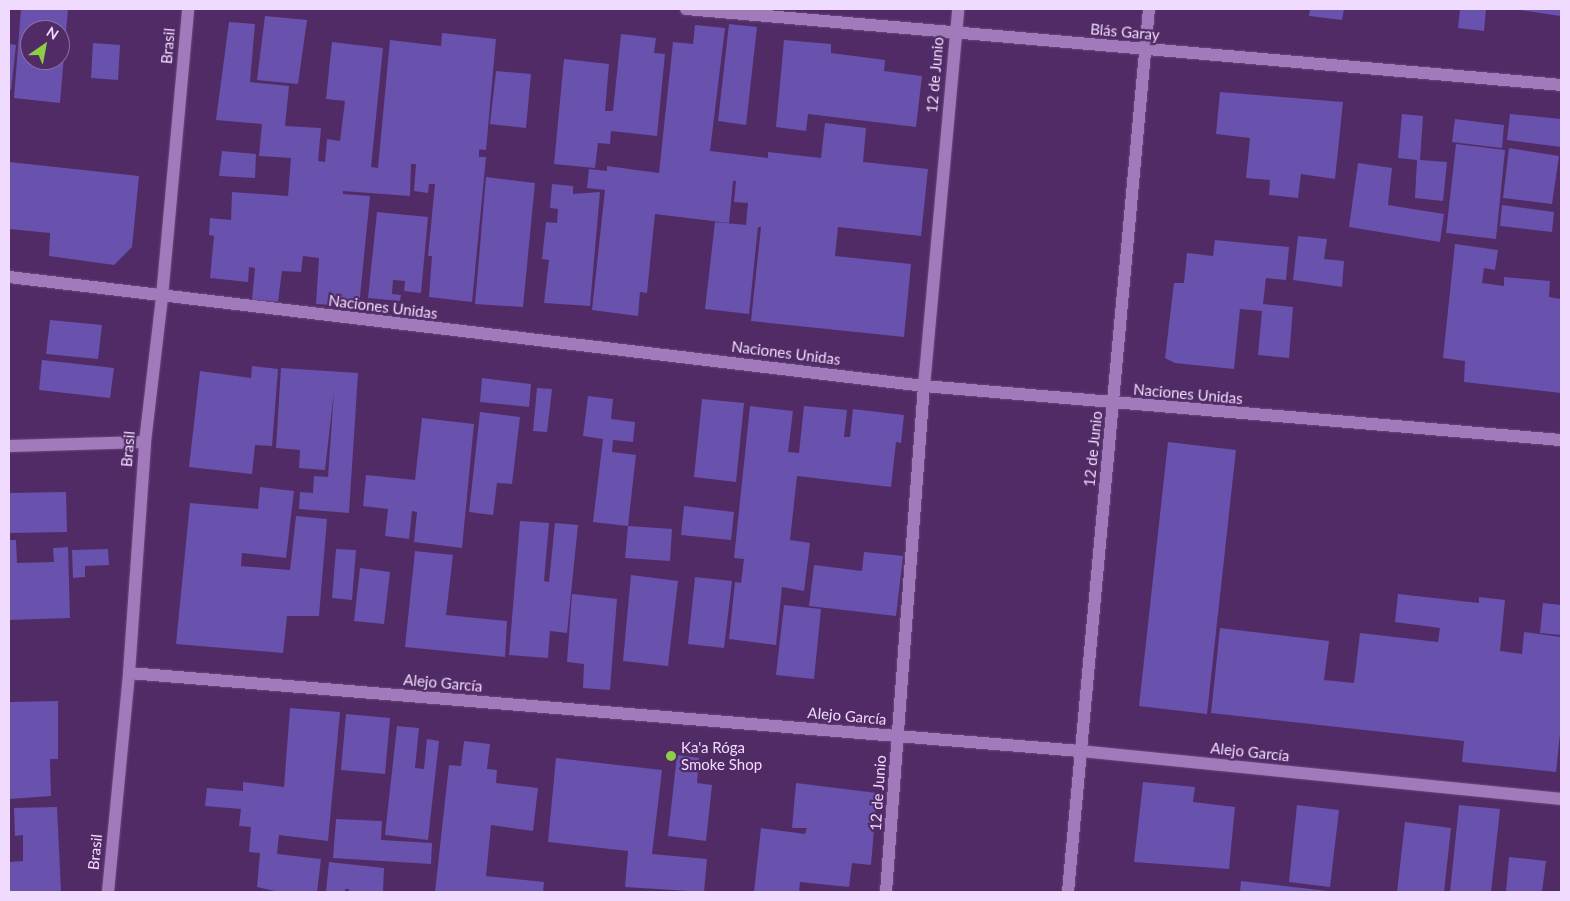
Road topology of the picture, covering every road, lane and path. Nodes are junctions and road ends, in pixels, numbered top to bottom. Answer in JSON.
{"nodes":[{"id":1,"x":188,"y":9,"type":"edge"},
{"id":2,"x":686,"y":9,"type":"edge"},
{"id":3,"x":958,"y":9,"type":"edge"},
{"id":4,"x":1149,"y":9,"type":"edge"},
{"id":5,"x":955,"y":34,"type":"junction"},
{"id":6,"x":1145,"y":50,"type":"junction"},
{"id":7,"x":1561,"y":85,"type":"edge"},
{"id":8,"x":9,"y":277,"type":"edge"},
{"id":9,"x":162,"y":297,"type":"junction"},
{"id":10,"x":924,"y":386,"type":"junction"},
{"id":11,"x":1114,"y":404,"type":"junction"},
{"id":12,"x":1561,"y":440,"type":"edge"},
{"id":13,"x":145,"y":442,"type":"junction"},
{"id":14,"x":9,"y":446,"type":"edge"},
{"id":15,"x":129,"y":673,"type":"junction"},
{"id":16,"x":898,"y":736,"type":"junction"},
{"id":17,"x":1080,"y":751,"type":"junction"},
{"id":18,"x":1561,"y":799,"type":"edge"},
{"id":19,"x":108,"y":892,"type":"edge"},
{"id":20,"x":886,"y":892,"type":"edge"},
{"id":21,"x":1068,"y":892,"type":"edge"}],
"edges":[{"from":1,"to":9,"type":"street","name":"Brasil"},
{"from":2,"to":5,"type":"street","name":"Blás Garay"},
{"from":3,"to":5,"type":"street","name":"12 de Junio"},
{"from":4,"to":6,"type":"street","name":"12 de Junio"},
{"from":5,"to":6,"type":"street","name":"Blás Garay"},
{"from":5,"to":10,"type":"street","name":"12 de Junio"},
{"from":6,"to":7,"type":"street","name":"Blás Garay"},
{"from":6,"to":11,"type":"street","name":"12 de Junio"},
{"from":8,"to":9,"type":"street","name":"Naciones Unidas"},
{"from":9,"to":10,"type":"street","name":"Naciones Unidas"},
{"from":9,"to":13,"type":"street","name":"Brasil"},
{"from":10,"to":11,"type":"street","name":"Naciones Unidas"},
{"from":10,"to":16,"type":"street","name":"12 de Junio"},
{"from":11,"to":12,"type":"street","name":"Naciones Unidas"},
{"from":11,"to":17,"type":"street","name":"12 de Junio"},
{"from":13,"to":14,"type":"street"},
{"from":13,"to":15,"type":"street","name":"Brasil"},
{"from":15,"to":16,"type":"street","name":"Alejo García"},
{"from":15,"to":19,"type":"street","name":"Brasil"},
{"from":16,"to":17,"type":"street","name":"Alejo García"},
{"from":16,"to":20,"type":"street","name":"12 de Junio"},
{"from":17,"to":18,"type":"street","name":"Alejo García"},
{"from":17,"to":21,"type":"street","name":"12 de Junio"}]}
